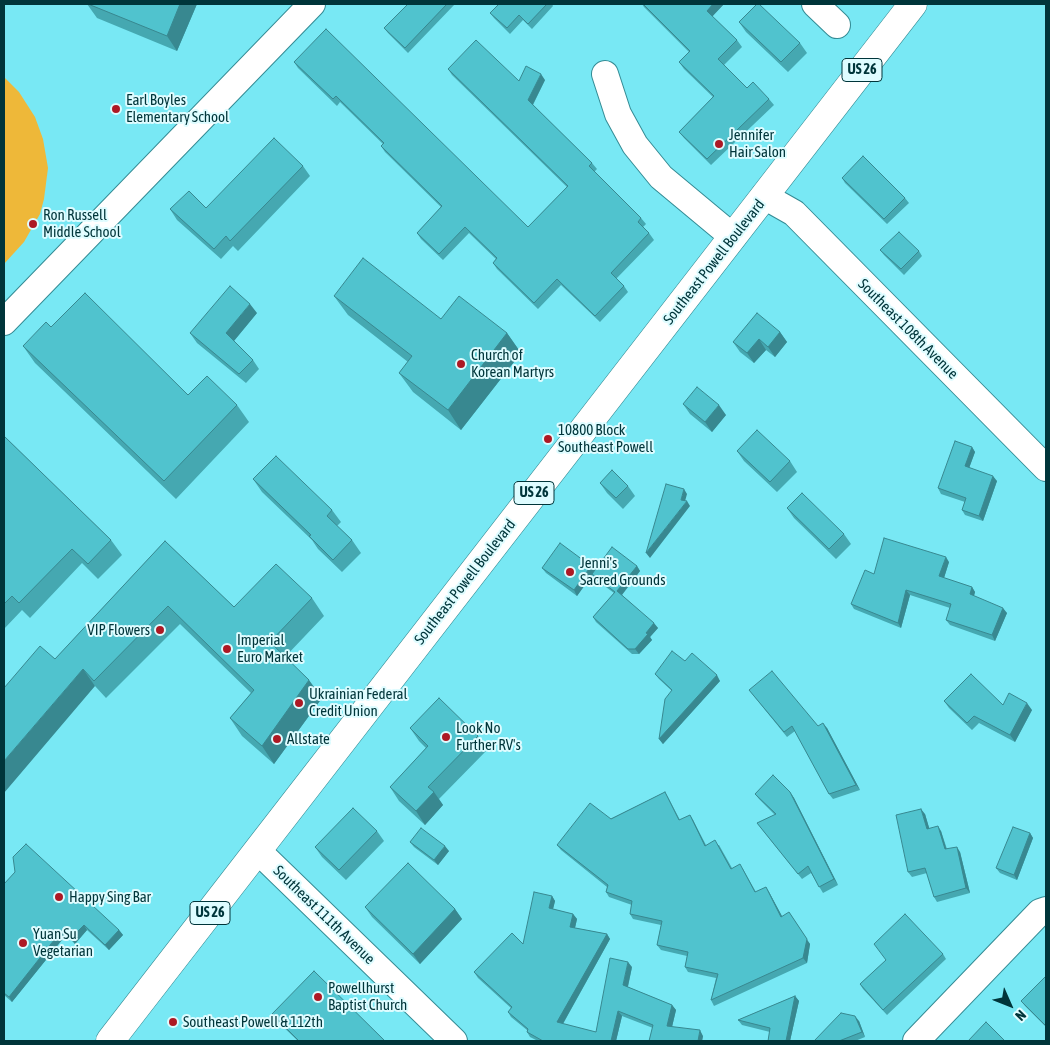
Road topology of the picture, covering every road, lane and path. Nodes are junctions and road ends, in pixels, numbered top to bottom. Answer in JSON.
{"nodes":[{"id":1,"x":312,"y":4,"type":"edge"},
{"id":2,"x":815,"y":4,"type":"edge"},
{"id":3,"x":913,"y":4,"type":"edge"},
{"id":4,"x":837,"y":24,"type":"dead end"},
{"id":5,"x":605,"y":74,"type":"dead end"},
{"id":6,"x":764,"y":196,"type":"junction"},
{"id":7,"x":733,"y":237,"type":"junction"},
{"id":8,"x":4,"y":322,"type":"edge"},
{"id":9,"x":1046,"y":468,"type":"edge"},
{"id":10,"x":258,"y":851,"type":"junction"},
{"id":11,"x":1046,"y":910,"type":"edge"},
{"id":12,"x":110,"y":1041,"type":"edge"},
{"id":13,"x":454,"y":1041,"type":"edge"},
{"id":14,"x":916,"y":1041,"type":"edge"}],
"edges":[{"from":1,"to":8,"type":"street"},
{"from":2,"to":4,"type":"street"},
{"from":3,"to":6,"type":"main road","name":"Southeast Powell Boulevard","number":"US 26"},
{"from":5,"to":7,"type":"street"},
{"from":6,"to":7,"type":"main road","name":"Southeast Powell Boulevard","number":"US 26"},
{"from":6,"to":9,"type":"street","name":"Southeast 108th Avenue"},
{"from":7,"to":10,"type":"main road","name":"Southeast Powell Boulevard","number":"US 26"},
{"from":10,"to":12,"type":"main road","name":"Southeast Powell Boulevard","number":"US 26"},
{"from":10,"to":13,"type":"street","name":"Southeast 111th Avenue"},
{"from":11,"to":14,"type":"street"}]}
